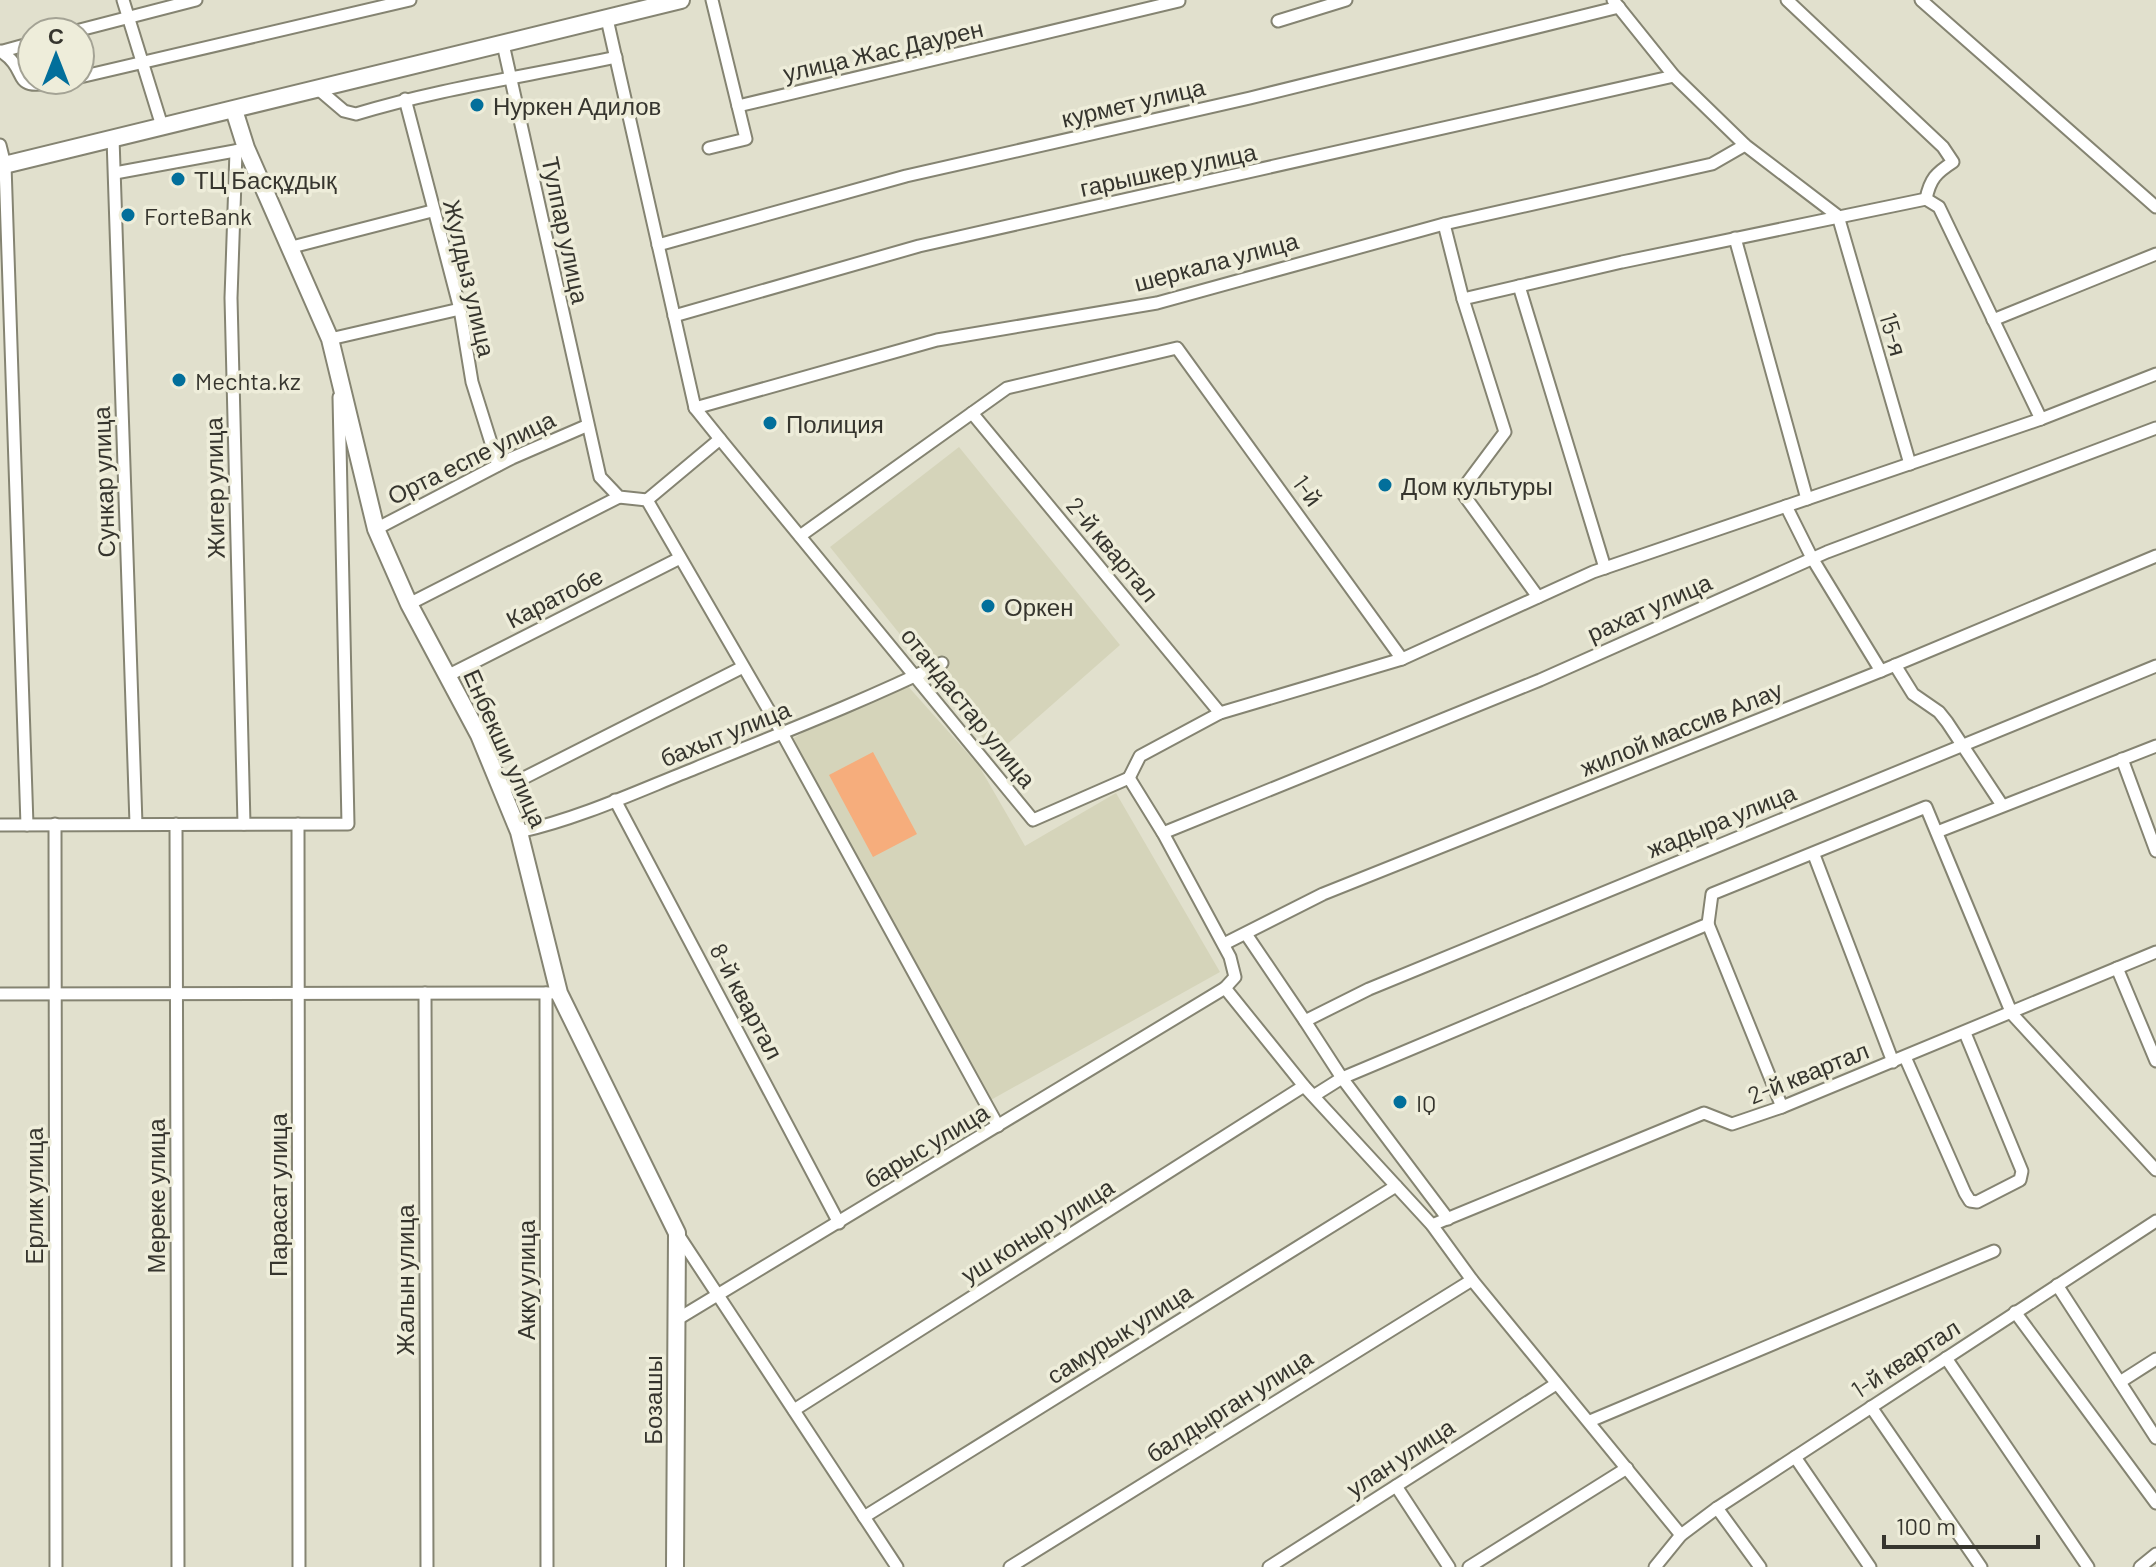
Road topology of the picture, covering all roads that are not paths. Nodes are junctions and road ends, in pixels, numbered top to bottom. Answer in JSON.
{"nodes":[{"id":1,"x":123,"y":0,"type":"edge"},
{"id":2,"x":196,"y":0,"type":"edge"},
{"id":3,"x":410,"y":0,"type":"edge"},
{"id":4,"x":681,"y":0,"type":"edge"},
{"id":5,"x":712,"y":0,"type":"edge"},
{"id":6,"x":1346,"y":0,"type":"edge"},
{"id":7,"x":1787,"y":0,"type":"edge"},
{"id":8,"x":1921,"y":0,"type":"edge"},
{"id":9,"x":1179,"y":1,"type":"edge"},
{"id":10,"x":1616,"y":3,"type":"edge"},
{"id":11,"x":615,"y":11,"type":"edge"},
{"id":12,"x":128,"y":17,"type":"junction"},
{"id":13,"x":1278,"y":21,"type":"dead end"},
{"id":14,"x":96,"y":26,"type":"edge"},
{"id":15,"x":503,"y":44,"type":"junction"},
{"id":16,"x":1,"y":51,"type":"edge"},
{"id":17,"x":616,"y":57,"type":"junction"},
{"id":18,"x":143,"y":63,"type":"junction"},
{"id":19,"x":16,"y":72,"type":"edge"},
{"id":20,"x":96,"y":73,"type":"edge"},
{"id":21,"x":1674,"y":76,"type":"junction"},
{"id":22,"x":511,"y":80,"type":"junction"},
{"id":23,"x":317,"y":88,"type":"junction"},
{"id":24,"x":405,"y":99,"type":"junction"},
{"id":25,"x":738,"y":106,"type":"junction"},
{"id":26,"x":234,"y":110,"type":"junction"},
{"id":27,"x":162,"y":126,"type":"junction"},
{"id":28,"x":113,"y":138,"type":"junction"},
{"id":29,"x":0,"y":145,"type":"edge"},
{"id":30,"x":1745,"y":145,"type":"junction"},
{"id":31,"x":709,"y":148,"type":"dead end"},
{"id":32,"x":241,"y":150,"type":"junction"},
{"id":33,"x":3,"y":165,"type":"edge"},
{"id":34,"x":115,"y":173,"type":"junction"},
{"id":35,"x":3,"y":192,"type":"edge"},
{"id":36,"x":1926,"y":199,"type":"junction"},
{"id":37,"x":2156,"y":207,"type":"edge"},
{"id":38,"x":432,"y":211,"type":"junction"},
{"id":39,"x":1838,"y":216,"type":"junction"},
{"id":40,"x":1444,"y":224,"type":"junction"},
{"id":41,"x":1735,"y":238,"type":"junction"},
{"id":42,"x":658,"y":245,"type":"junction"},
{"id":43,"x":292,"y":247,"type":"junction"},
{"id":44,"x":2156,"y":254,"type":"edge"},
{"id":45,"x":1519,"y":286,"type":"junction"},
{"id":46,"x":1463,"y":299,"type":"junction"},
{"id":47,"x":460,"y":309,"type":"junction"},
{"id":48,"x":674,"y":316,"type":"junction"},
{"id":49,"x":1993,"y":320,"type":"junction"},
{"id":50,"x":330,"y":339,"type":"junction"},
{"id":51,"x":338,"y":368,"type":"junction"},
{"id":52,"x":2156,"y":374,"type":"edge"},
{"id":53,"x":695,"y":408,"type":"junction"},
{"id":54,"x":972,"y":413,"type":"junction"},
{"id":55,"x":2041,"y":419,"type":"junction"},
{"id":56,"x":586,"y":426,"type":"junction"},
{"id":57,"x":2156,"y":428,"type":"edge"},
{"id":58,"x":720,"y":439,"type":"junction"},
{"id":59,"x":1910,"y":464,"type":"junction"},
{"id":60,"x":498,"y":465,"type":"junction"},
{"id":61,"x":619,"y":497,"type":"junction"},
{"id":62,"x":1807,"y":499,"type":"junction"},
{"id":63,"x":647,"y":500,"type":"junction"},
{"id":64,"x":1786,"y":506,"type":"junction"},
{"id":65,"x":376,"y":529,"type":"junction"},
{"id":66,"x":800,"y":536,"type":"junction"},
{"id":67,"x":2156,"y":556,"type":"edge"},
{"id":68,"x":680,"y":558,"type":"junction"},
{"id":69,"x":1812,"y":558,"type":"junction"},
{"id":70,"x":1605,"y":568,"type":"junction"},
{"id":71,"x":1538,"y":597,"type":"junction"},
{"id":72,"x":409,"y":604,"type":"junction"},
{"id":73,"x":1402,"y":659,"type":"junction"},
{"id":74,"x":942,"y":663,"type":"dead end"},
{"id":75,"x":1895,"y":665,"type":"junction"},
{"id":76,"x":2156,"y":666,"type":"edge"},
{"id":77,"x":743,"y":667,"type":"junction"},
{"id":78,"x":1881,"y":671,"type":"junction"},
{"id":79,"x":449,"y":675,"type":"junction"},
{"id":80,"x":915,"y":676,"type":"junction"},
{"id":81,"x":1220,"y":713,"type":"junction"},
{"id":82,"x":782,"y":733,"type":"junction"},
{"id":83,"x":1962,"y":744,"type":"junction"},
{"id":84,"x":2156,"y":746,"type":"edge"},
{"id":85,"x":2122,"y":759,"type":"junction"},
{"id":86,"x":1129,"y":778,"type":"junction"},
{"id":87,"x":502,"y":789,"type":"junction"},
{"id":88,"x":615,"y":800,"type":"junction"},
{"id":89,"x":2002,"y":805,"type":"junction"},
{"id":90,"x":55,"y":824,"type":"junction"},
{"id":91,"x":136,"y":824,"type":"junction"},
{"id":92,"x":176,"y":824,"type":"junction"},
{"id":93,"x":244,"y":824,"type":"junction"},
{"id":94,"x":298,"y":824,"type":"junction"},
{"id":95,"x":0,"y":825,"type":"edge"},
{"id":96,"x":27,"y":825,"type":"junction"},
{"id":97,"x":519,"y":832,"type":"junction"},
{"id":98,"x":1937,"y":832,"type":"junction"},
{"id":99,"x":1163,"y":833,"type":"junction"},
{"id":100,"x":2156,"y":851,"type":"edge"},
{"id":101,"x":1814,"y":855,"type":"junction"},
{"id":102,"x":1708,"y":924,"type":"junction"},
{"id":103,"x":1246,"y":934,"type":"junction"},
{"id":104,"x":1224,"y":944,"type":"junction"},
{"id":105,"x":2156,"y":952,"type":"edge"},
{"id":106,"x":2117,"y":968,"type":"junction"},
{"id":107,"x":1225,"y":988,"type":"junction"},
{"id":108,"x":425,"y":993,"type":"junction"},
{"id":109,"x":553,"y":993,"type":"junction"},
{"id":110,"x":0,"y":994,"type":"edge"},
{"id":111,"x":55,"y":994,"type":"junction"},
{"id":112,"x":176,"y":994,"type":"junction"},
{"id":113,"x":299,"y":994,"type":"junction"},
{"id":114,"x":2012,"y":1014,"type":"junction"},
{"id":115,"x":1305,"y":1021,"type":"junction"},
{"id":116,"x":1965,"y":1033,"type":"junction"},
{"id":117,"x":1905,"y":1057,"type":"junction"},
{"id":118,"x":2156,"y":1061,"type":"edge"},
{"id":119,"x":1893,"y":1062,"type":"junction"},
{"id":120,"x":1342,"y":1078,"type":"junction"},
{"id":121,"x":1304,"y":1086,"type":"junction"},
{"id":122,"x":1315,"y":1095,"type":"junction"},
{"id":123,"x":1782,"y":1107,"type":"junction"},
{"id":124,"x":998,"y":1126,"type":"junction"},
{"id":125,"x":2156,"y":1170,"type":"edge"},
{"id":126,"x":1396,"y":1186,"type":"junction"},
{"id":127,"x":1448,"y":1219,"type":"junction"},
{"id":128,"x":2156,"y":1221,"type":"edge"},
{"id":129,"x":839,"y":1223,"type":"junction"},
{"id":130,"x":1432,"y":1225,"type":"junction"},
{"id":131,"x":677,"y":1233,"type":"junction"},
{"id":132,"x":1994,"y":1251,"type":"dead end"},
{"id":133,"x":1472,"y":1280,"type":"junction"},
{"id":134,"x":2057,"y":1285,"type":"junction"},
{"id":135,"x":718,"y":1295,"type":"junction"},
{"id":136,"x":2015,"y":1312,"type":"junction"},
{"id":137,"x":676,"y":1320,"type":"junction"},
{"id":138,"x":1946,"y":1358,"type":"junction"},
{"id":139,"x":2156,"y":1359,"type":"edge"},
{"id":140,"x":2120,"y":1382,"type":"junction"},
{"id":141,"x":1556,"y":1384,"type":"junction"},
{"id":142,"x":1871,"y":1407,"type":"junction"},
{"id":143,"x":794,"y":1410,"type":"junction"},
{"id":144,"x":1590,"y":1421,"type":"junction"},
{"id":145,"x":2156,"y":1438,"type":"edge"},
{"id":146,"x":1795,"y":1457,"type":"junction"},
{"id":147,"x":1627,"y":1468,"type":"junction"},
{"id":148,"x":1396,"y":1486,"type":"junction"},
{"id":149,"x":2156,"y":1503,"type":"edge"},
{"id":150,"x":1717,"y":1508,"type":"junction"},
{"id":151,"x":864,"y":1517,"type":"junction"},
{"id":152,"x":1681,"y":1535,"type":"junction"},
{"id":153,"x":2156,"y":1554,"type":"edge"},
{"id":154,"x":56,"y":1567,"type":"edge"},
{"id":155,"x":178,"y":1567,"type":"edge"},
{"id":156,"x":299,"y":1567,"type":"edge"},
{"id":157,"x":427,"y":1567,"type":"edge"},
{"id":158,"x":547,"y":1567,"type":"edge"},
{"id":159,"x":675,"y":1567,"type":"edge"},
{"id":160,"x":897,"y":1567,"type":"edge"},
{"id":161,"x":1010,"y":1567,"type":"edge"},
{"id":162,"x":1269,"y":1567,"type":"edge"},
{"id":163,"x":1449,"y":1567,"type":"edge"},
{"id":164,"x":1469,"y":1567,"type":"edge"},
{"id":165,"x":1655,"y":1567,"type":"edge"},
{"id":166,"x":1760,"y":1567,"type":"edge"},
{"id":167,"x":1870,"y":1567,"type":"edge"},
{"id":168,"x":1981,"y":1567,"type":"edge"},
{"id":169,"x":2088,"y":1567,"type":"edge"},
{"id":170,"x":2140,"y":1567,"type":"edge"}],
"edges":[{"from":1,"to":12,"type":"street"},
{"from":2,"to":12,"type":"street"},
{"from":3,"to":18,"type":"street"},
{"from":4,"to":11,"type":"street"},
{"from":5,"to":25,"type":"street"},
{"from":6,"to":13,"type":"street"},
{"from":7,"to":36,"type":"street"},
{"from":8,"to":37,"type":"street"},
{"from":9,"to":25,"type":"street","name":"улица Жас Даурен"},
{"from":10,"to":21,"type":"street"},
{"from":10,"to":42,"type":"street","name":"курмет улица"},
{"from":11,"to":15,"type":"street"},
{"from":11,"to":17,"type":"street"},
{"from":12,"to":14,"type":"street"},
{"from":12,"to":18,"type":"street"},
{"from":15,"to":22,"type":"street","name":"Тулпар улица"},
{"from":15,"to":23,"type":"street"},
{"from":16,"to":19,"type":"street"},
{"from":17,"to":22,"type":"street"},
{"from":17,"to":42,"type":"street"},
{"from":18,"to":20,"type":"street"},
{"from":18,"to":27,"type":"street"},
{"from":21,"to":30,"type":"street"},
{"from":21,"to":48,"type":"street","name":"гарышкер улица"},
{"from":22,"to":24,"type":"street"},
{"from":22,"to":56,"type":"street","name":"Тулпар улица"},
{"from":23,"to":24,"type":"street"},
{"from":23,"to":26,"type":"street"},
{"from":24,"to":38,"type":"street","name":"Жулдыз улица"},
{"from":25,"to":31,"type":"street"},
{"from":26,"to":27,"type":"street"},
{"from":26,"to":32,"type":"street","name":"Енбекши улица"},
{"from":27,"to":28,"type":"street"},
{"from":28,"to":33,"type":"street"},
{"from":28,"to":34,"type":"street","name":"Сункар улица"},
{"from":29,"to":33,"type":"street"},
{"from":30,"to":39,"type":"street"},
{"from":30,"to":40,"type":"street","name":"шеркала улица"},
{"from":32,"to":34,"type":"street"},
{"from":32,"to":43,"type":"street","name":"Енбекши улица"},
{"from":32,"to":93,"type":"street","name":"Жигер улица"},
{"from":33,"to":35,"type":"street"},
{"from":34,"to":91,"type":"street","name":"Сункар улица"},
{"from":35,"to":96,"type":"street"},
{"from":36,"to":39,"type":"street"},
{"from":36,"to":49,"type":"street"},
{"from":38,"to":43,"type":"street"},
{"from":38,"to":47,"type":"street","name":"Жулдыз улица"},
{"from":39,"to":41,"type":"street"},
{"from":39,"to":59,"type":"street","name":"15-я"},
{"from":40,"to":46,"type":"street"},
{"from":40,"to":53,"type":"street","name":"шеркала улица"},
{"from":41,"to":45,"type":"street"},
{"from":41,"to":62,"type":"street"},
{"from":42,"to":48,"type":"street"},
{"from":43,"to":50,"type":"street","name":"Енбекши улица"},
{"from":44,"to":49,"type":"street"},
{"from":45,"to":46,"type":"street"},
{"from":45,"to":70,"type":"street"},
{"from":46,"to":71,"type":"street"},
{"from":47,"to":50,"type":"street"},
{"from":47,"to":60,"type":"street","name":"Жулдыз улица"},
{"from":48,"to":53,"type":"street"},
{"from":49,"to":55,"type":"street"},
{"from":50,"to":51,"type":"street","name":"Енбекши улица"},
{"from":51,"to":65,"type":"street","name":"Енбекши улица"},
{"from":51,"to":94,"type":"street","name":"Енбекши улица"},
{"from":52,"to":55,"type":"street"},
{"from":53,"to":58,"type":"street","name":"отандастар улица"},
{"from":54,"to":66,"type":"street"},
{"from":54,"to":73,"type":"street","name":"1-й"},
{"from":54,"to":81,"type":"street","name":"2-й квартал"},
{"from":55,"to":59,"type":"street"},
{"from":56,"to":60,"type":"street","name":"Орта еспе улица"},
{"from":56,"to":61,"type":"street","name":"Тулпар улица"},
{"from":57,"to":69,"type":"street","name":"рахат улица"},
{"from":58,"to":63,"type":"street"},
{"from":58,"to":66,"type":"street","name":"отандастар улица"},
{"from":59,"to":62,"type":"street"},
{"from":60,"to":65,"type":"street","name":"Орта еспе улица"},
{"from":61,"to":63,"type":"street"},
{"from":61,"to":72,"type":"street"},
{"from":62,"to":64,"type":"street"},
{"from":63,"to":68,"type":"street"},
{"from":64,"to":69,"type":"street"},
{"from":64,"to":70,"type":"street"},
{"from":65,"to":72,"type":"street","name":"Енбекши улица"},
{"from":66,"to":80,"type":"street","name":"отандастар улица"},
{"from":67,"to":75,"type":"street","name":"жилой массив Алау"},
{"from":68,"to":77,"type":"street"},
{"from":68,"to":79,"type":"street","name":"Каратобе"},
{"from":69,"to":78,"type":"street"},
{"from":69,"to":99,"type":"street","name":"рахат улица"},
{"from":70,"to":71,"type":"street"},
{"from":71,"to":73,"type":"street"},
{"from":72,"to":79,"type":"street","name":"Енбекши улица"},
{"from":73,"to":81,"type":"street"},
{"from":74,"to":80,"type":"street","name":"бахыт улица"},
{"from":75,"to":78,"type":"street","name":"жилой массив Алау"},
{"from":75,"to":83,"type":"street"},
{"from":76,"to":83,"type":"street","name":"жадыра улица"},
{"from":77,"to":82,"type":"street"},
{"from":77,"to":87,"type":"street"},
{"from":78,"to":103,"type":"street","name":"жилой массив Алау"},
{"from":79,"to":87,"type":"street","name":"Енбекши улица"},
{"from":80,"to":82,"type":"street","name":"бахыт улица"},
{"from":80,"to":86,"type":"street","name":"отандастар улица"},
{"from":81,"to":86,"type":"street"},
{"from":82,"to":88,"type":"street","name":"бахыт улица"},
{"from":82,"to":124,"type":"street"},
{"from":83,"to":89,"type":"street"},
{"from":83,"to":115,"type":"street","name":"жадыра улица"},
{"from":84,"to":85,"type":"street"},
{"from":85,"to":89,"type":"street"},
{"from":85,"to":100,"type":"street"},
{"from":86,"to":99,"type":"street"},
{"from":87,"to":97,"type":"street","name":"Енбекши улица"},
{"from":88,"to":97,"type":"street","name":"бахыт улица"},
{"from":88,"to":129,"type":"street","name":"8-й квартал"},
{"from":89,"to":98,"type":"street"},
{"from":90,"to":91,"type":"street"},
{"from":90,"to":96,"type":"street"},
{"from":90,"to":111,"type":"street","name":"Ерлик улица"},
{"from":91,"to":92,"type":"street"},
{"from":92,"to":93,"type":"street"},
{"from":92,"to":112,"type":"street","name":"Мереке улица"},
{"from":93,"to":94,"type":"street"},
{"from":94,"to":113,"type":"street","name":"Парасат улица"},
{"from":95,"to":96,"type":"street"},
{"from":97,"to":109,"type":"street","name":"Енбекши улица"},
{"from":98,"to":101,"type":"street"},
{"from":98,"to":114,"type":"street"},
{"from":99,"to":104,"type":"street"},
{"from":101,"to":102,"type":"street"},
{"from":101,"to":119,"type":"street"},
{"from":102,"to":120,"type":"street"},
{"from":102,"to":123,"type":"street"},
{"from":103,"to":104,"type":"street","name":"жилой массив Алау"},
{"from":103,"to":115,"type":"street"},
{"from":104,"to":107,"type":"street"},
{"from":105,"to":106,"type":"street","name":"2-й квартал"},
{"from":106,"to":114,"type":"street","name":"2-й квартал"},
{"from":106,"to":118,"type":"street"},
{"from":107,"to":121,"type":"street"},
{"from":107,"to":124,"type":"street","name":"барыс улица"},
{"from":108,"to":109,"type":"street"},
{"from":108,"to":113,"type":"street"},
{"from":108,"to":157,"type":"street","name":"Жалын улица"},
{"from":109,"to":131,"type":"street","name":"Енбекши улица"},
{"from":109,"to":158,"type":"street","name":"Акку улица"},
{"from":110,"to":111,"type":"street"},
{"from":111,"to":112,"type":"street"},
{"from":111,"to":154,"type":"street","name":"Ерлик улица"},
{"from":112,"to":113,"type":"street"},
{"from":112,"to":155,"type":"street","name":"Мереке улица"},
{"from":113,"to":156,"type":"street","name":"Парасат улица"},
{"from":114,"to":116,"type":"street","name":"2-й квартал"},
{"from":114,"to":125,"type":"street"},
{"from":115,"to":120,"type":"street"},
{"from":116,"to":117,"type":"street","name":"2-й квартал"},
{"from":116,"to":117,"type":"street"},
{"from":117,"to":119,"type":"street","name":"2-й квартал"},
{"from":119,"to":123,"type":"street","name":"2-й квартал"},
{"from":120,"to":122,"type":"street"},
{"from":120,"to":127,"type":"street"},
{"from":121,"to":122,"type":"street"},
{"from":121,"to":143,"type":"street","name":"уш коныр улица"},
{"from":122,"to":126,"type":"street"},
{"from":123,"to":127,"type":"street","name":"2-й квартал"},
{"from":124,"to":129,"type":"street","name":"барыс улица"},
{"from":126,"to":130,"type":"street"},
{"from":126,"to":151,"type":"street","name":"самурык улица"},
{"from":127,"to":130,"type":"street","name":"2-й квартал"},
{"from":128,"to":134,"type":"street","name":"1-й квартал"},
{"from":129,"to":135,"type":"street","name":"барыс улица"},
{"from":130,"to":133,"type":"street"},
{"from":131,"to":135,"type":"street"},
{"from":131,"to":137,"type":"street","name":"Бозашы"},
{"from":132,"to":144,"type":"street"},
{"from":133,"to":141,"type":"street"},
{"from":133,"to":161,"type":"street","name":"балдырган улица"},
{"from":134,"to":136,"type":"street","name":"1-й квартал"},
{"from":134,"to":140,"type":"street"},
{"from":135,"to":137,"type":"street","name":"барыс улица"},
{"from":135,"to":143,"type":"street"},
{"from":136,"to":138,"type":"street","name":"1-й квартал"},
{"from":136,"to":149,"type":"street"},
{"from":137,"to":159,"type":"street","name":"Бозашы"},
{"from":138,"to":142,"type":"street","name":"1-й квартал"},
{"from":138,"to":169,"type":"street"},
{"from":139,"to":140,"type":"street"},
{"from":140,"to":145,"type":"street"},
{"from":141,"to":144,"type":"street"},
{"from":141,"to":148,"type":"street","name":"улан улица"},
{"from":142,"to":146,"type":"street","name":"1-й квартал"},
{"from":142,"to":168,"type":"street"},
{"from":143,"to":151,"type":"street"},
{"from":144,"to":147,"type":"street"},
{"from":146,"to":150,"type":"street","name":"1-й квартал"},
{"from":146,"to":167,"type":"street"},
{"from":147,"to":152,"type":"street"},
{"from":147,"to":164,"type":"street"},
{"from":148,"to":162,"type":"street","name":"улан улица"},
{"from":148,"to":163,"type":"street"},
{"from":150,"to":152,"type":"street","name":"1-й квартал"},
{"from":150,"to":166,"type":"street"},
{"from":151,"to":160,"type":"street"},
{"from":152,"to":165,"type":"street","name":"1-й квартал"},
{"from":153,"to":170,"type":"street"}]}
